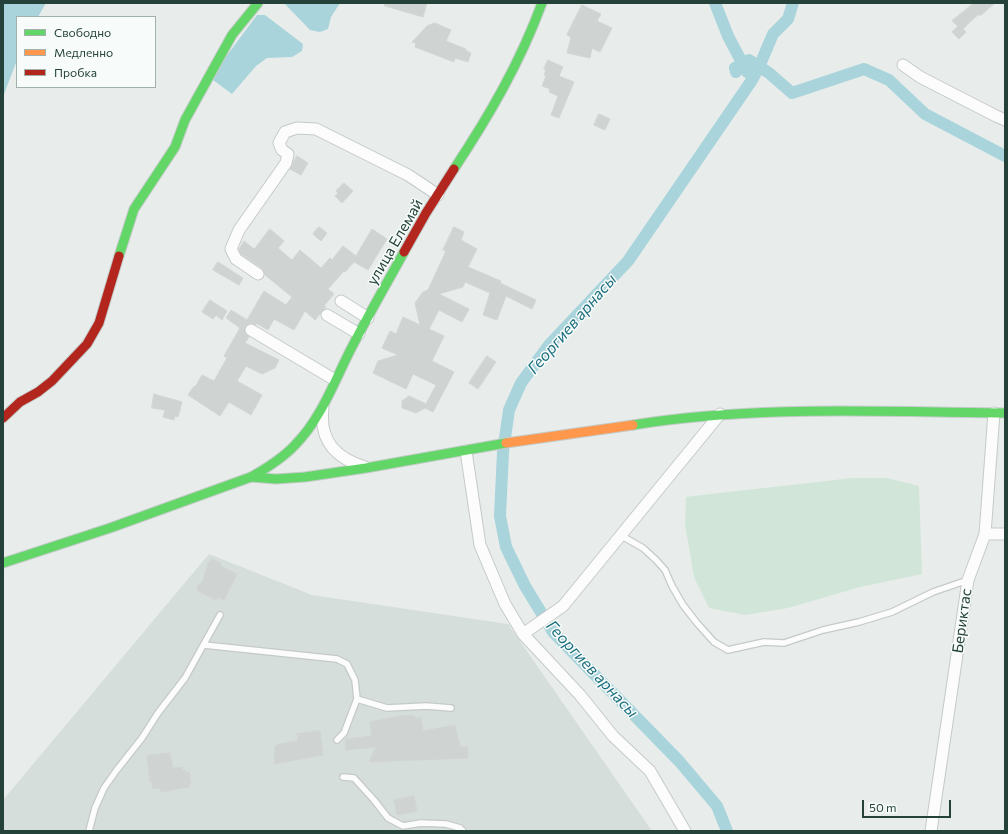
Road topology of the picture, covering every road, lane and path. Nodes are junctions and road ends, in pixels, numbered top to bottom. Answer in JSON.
{"nodes":[{"id":1,"x":258,"y":3,"type":"edge"},
{"id":2,"x":542,"y":3,"type":"edge"},
{"id":3,"x":903,"y":65,"type":"dead end"},
{"id":4,"x":1005,"y":120,"type":"edge"},
{"id":5,"x":438,"y":195,"type":"junction"},
{"id":6,"x":258,"y":274,"type":"dead end"},
{"id":7,"x":340,"y":301,"type":"dead end"},
{"id":8,"x":327,"y":316,"type":"dead end"},
{"id":9,"x":368,"y":318,"type":"junction"},
{"id":10,"x":251,"y":330,"type":"dead end"},
{"id":11,"x":359,"y":334,"type":"junction"},
{"id":12,"x":335,"y":380,"type":"junction"},
{"id":13,"x":323,"y":405,"type":"junction"},
{"id":14,"x":1000,"y":413,"type":"edge"},
{"id":15,"x":720,"y":414,"type":"junction"},
{"id":16,"x":3,"y":418,"type":"edge"},
{"id":17,"x":466,"y":451,"type":"junction"},
{"id":18,"x":366,"y":468,"type":"junction"},
{"id":19,"x":251,"y":477,"type":"junction"},
{"id":20,"x":985,"y":534,"type":"junction"},
{"id":21,"x":1005,"y":534,"type":"edge"},
{"id":22,"x":620,"y":535,"type":"junction"},
{"id":23,"x":3,"y":563,"type":"edge"},
{"id":24,"x":968,"y":580,"type":"junction"},
{"id":25,"x":220,"y":615,"type":"dead end"},
{"id":26,"x":525,"y":632,"type":"junction"},
{"id":27,"x":204,"y":645,"type":"junction"},
{"id":28,"x":357,"y":699,"type":"junction"},
{"id":29,"x":451,"y":708,"type":"dead end"},
{"id":30,"x":337,"y":740,"type":"dead end"},
{"id":31,"x":343,"y":777,"type":"dead end"},
{"id":32,"x":89,"y":831,"type":"edge"},
{"id":33,"x":464,"y":831,"type":"edge"},
{"id":34,"x":685,"y":831,"type":"edge"},
{"id":35,"x":931,"y":831,"type":"edge"}],
"edges":[{"from":1,"to":16,"type":"street"},
{"from":2,"to":5,"type":"street","name":"улица Елемай"},
{"from":3,"to":4,"type":"street"},
{"from":5,"to":6,"type":"street"},
{"from":5,"to":9,"type":"street","name":"улица Елемай"},
{"from":7,"to":9,"type":"street"},
{"from":8,"to":11,"type":"street"},
{"from":9,"to":11,"type":"street","name":"улица Елемай"},
{"from":10,"to":12,"type":"street"},
{"from":11,"to":12,"type":"street","name":"улица Елемай"},
{"from":12,"to":13,"type":"street","name":"улица Елемай"},
{"from":13,"to":18,"type":"street"},
{"from":13,"to":19,"type":"street","name":"улица Елемай"},
{"from":14,"to":15,"type":"street"},
{"from":14,"to":20,"type":"street","name":"Бериктас"},
{"from":15,"to":17,"type":"street"},
{"from":15,"to":22,"type":"street"},
{"from":17,"to":18,"type":"street"},
{"from":17,"to":26,"type":"street"},
{"from":18,"to":19,"type":"street"},
{"from":19,"to":23,"type":"street","name":"улица Елемай"},
{"from":20,"to":21,"type":"street"},
{"from":20,"to":24,"type":"street","name":"Бериктас"},
{"from":22,"to":24,"type":"lane"},
{"from":22,"to":26,"type":"street"},
{"from":24,"to":35,"type":"street","name":"Бериктас"},
{"from":25,"to":27,"type":"lane"},
{"from":26,"to":34,"type":"street"},
{"from":27,"to":28,"type":"lane"},
{"from":27,"to":32,"type":"lane"},
{"from":28,"to":29,"type":"lane"},
{"from":28,"to":30,"type":"lane"},
{"from":31,"to":33,"type":"lane"}]}
